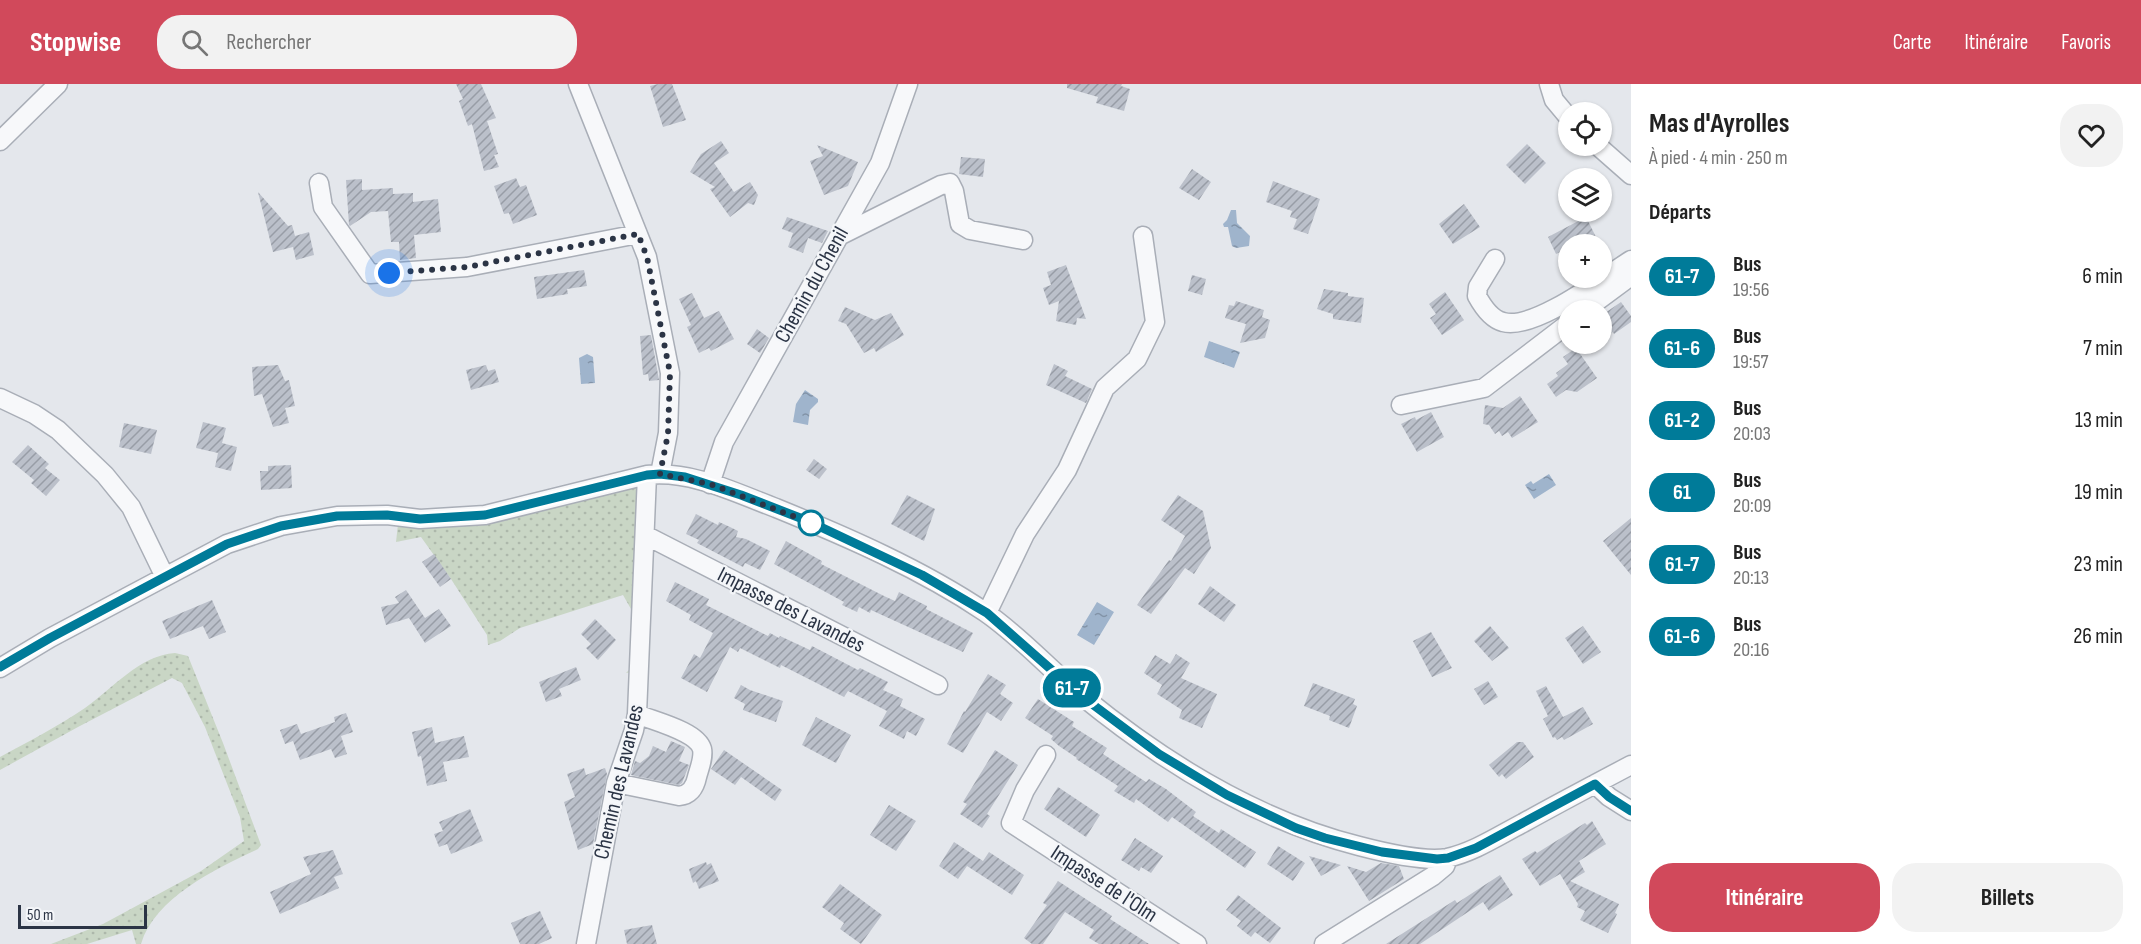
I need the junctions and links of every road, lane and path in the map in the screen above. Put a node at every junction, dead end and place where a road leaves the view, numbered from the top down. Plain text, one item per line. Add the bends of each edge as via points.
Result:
1 (58, 84) edge
2 (578, 84) edge
3 (908, 84) edge
4 (1549, 84) edge
5 (1558, 105) edge
6 (0, 141) edge
7 (1609, 156) edge
8 (1631, 175) edge
9 (319, 183) dead end
10 (638, 234) junction
11 (841, 235) junction
12 (1143, 236) dead end
13 (1023, 240) dead end
14 (1496, 259) dead end
15 (1631, 260) edge
16 (1631, 276) edge
17 (1599, 300) edge
18 (1558, 331) edge
19 (0, 398) edge
20 (1401, 405) dead end
21 (654, 474) junction
22 (710, 484) junction
23 (645, 535) junction
24 (165, 577) junction
25 (987, 613) junction
26 (0, 668) edge
27 (938, 685) dead end
28 (637, 714) junction
29 (1046, 755) dead end
30 (1631, 765) edge
31 (616, 783) junction
32 (1595, 784) junction
33 (1631, 812) edge
34 (1448, 858) junction
35 (586, 944) edge
36 (1197, 944) edge
37 (1324, 944) edge

1 - 6 street
2 - 10 street, Chemin des Lavandes
3 - 11 street, Chemin du Chenil via 880,163
4 - 5 street
7 - 8 street
9 - 10 street via 323,207 370,274 467,267
10 - 21 street, Chemin des Lavandes via 647,257 670,373 668,434
11 - 13 street via 950,183 960,224 970,230
11 - 22 street, Chemin du Chenil via 724,442
12 - 25 street via 1155,322 1137,358 1105,388 1067,470 1025,534
14 - 15 street via 1478,287 1478,296 1492,316 1503,322 1521,322 1562,305
16 - 17 street
18 - 20 street via 1484,388
19 - 24 street via 58,430 105,475 131,507
21 - 22 street
21 - 23 street, Chemin des Lavandes
21 - 24 street via 485,515 420,519 337,516 281,526 227,544
22 - 25 street via 854,542
23 - 27 street, Impasse des Lavandes
23 - 28 street, Chemin des Lavandes
24 - 26 street
25 - 34 street via 1131,735 1227,795 1325,838 1382,852
28 - 31 street, Chemin des Lavandes
28 - 31 street via 690,734 698,741 702,755 697,777 688,793 679,796
29 - 36 street, Impasse de l'Olm via 1011,823
30 - 32 street
31 - 35 street, Chemin des Lavandes
32 - 33 street
32 - 34 street via 1476,848
34 - 37 street via 1433,876

